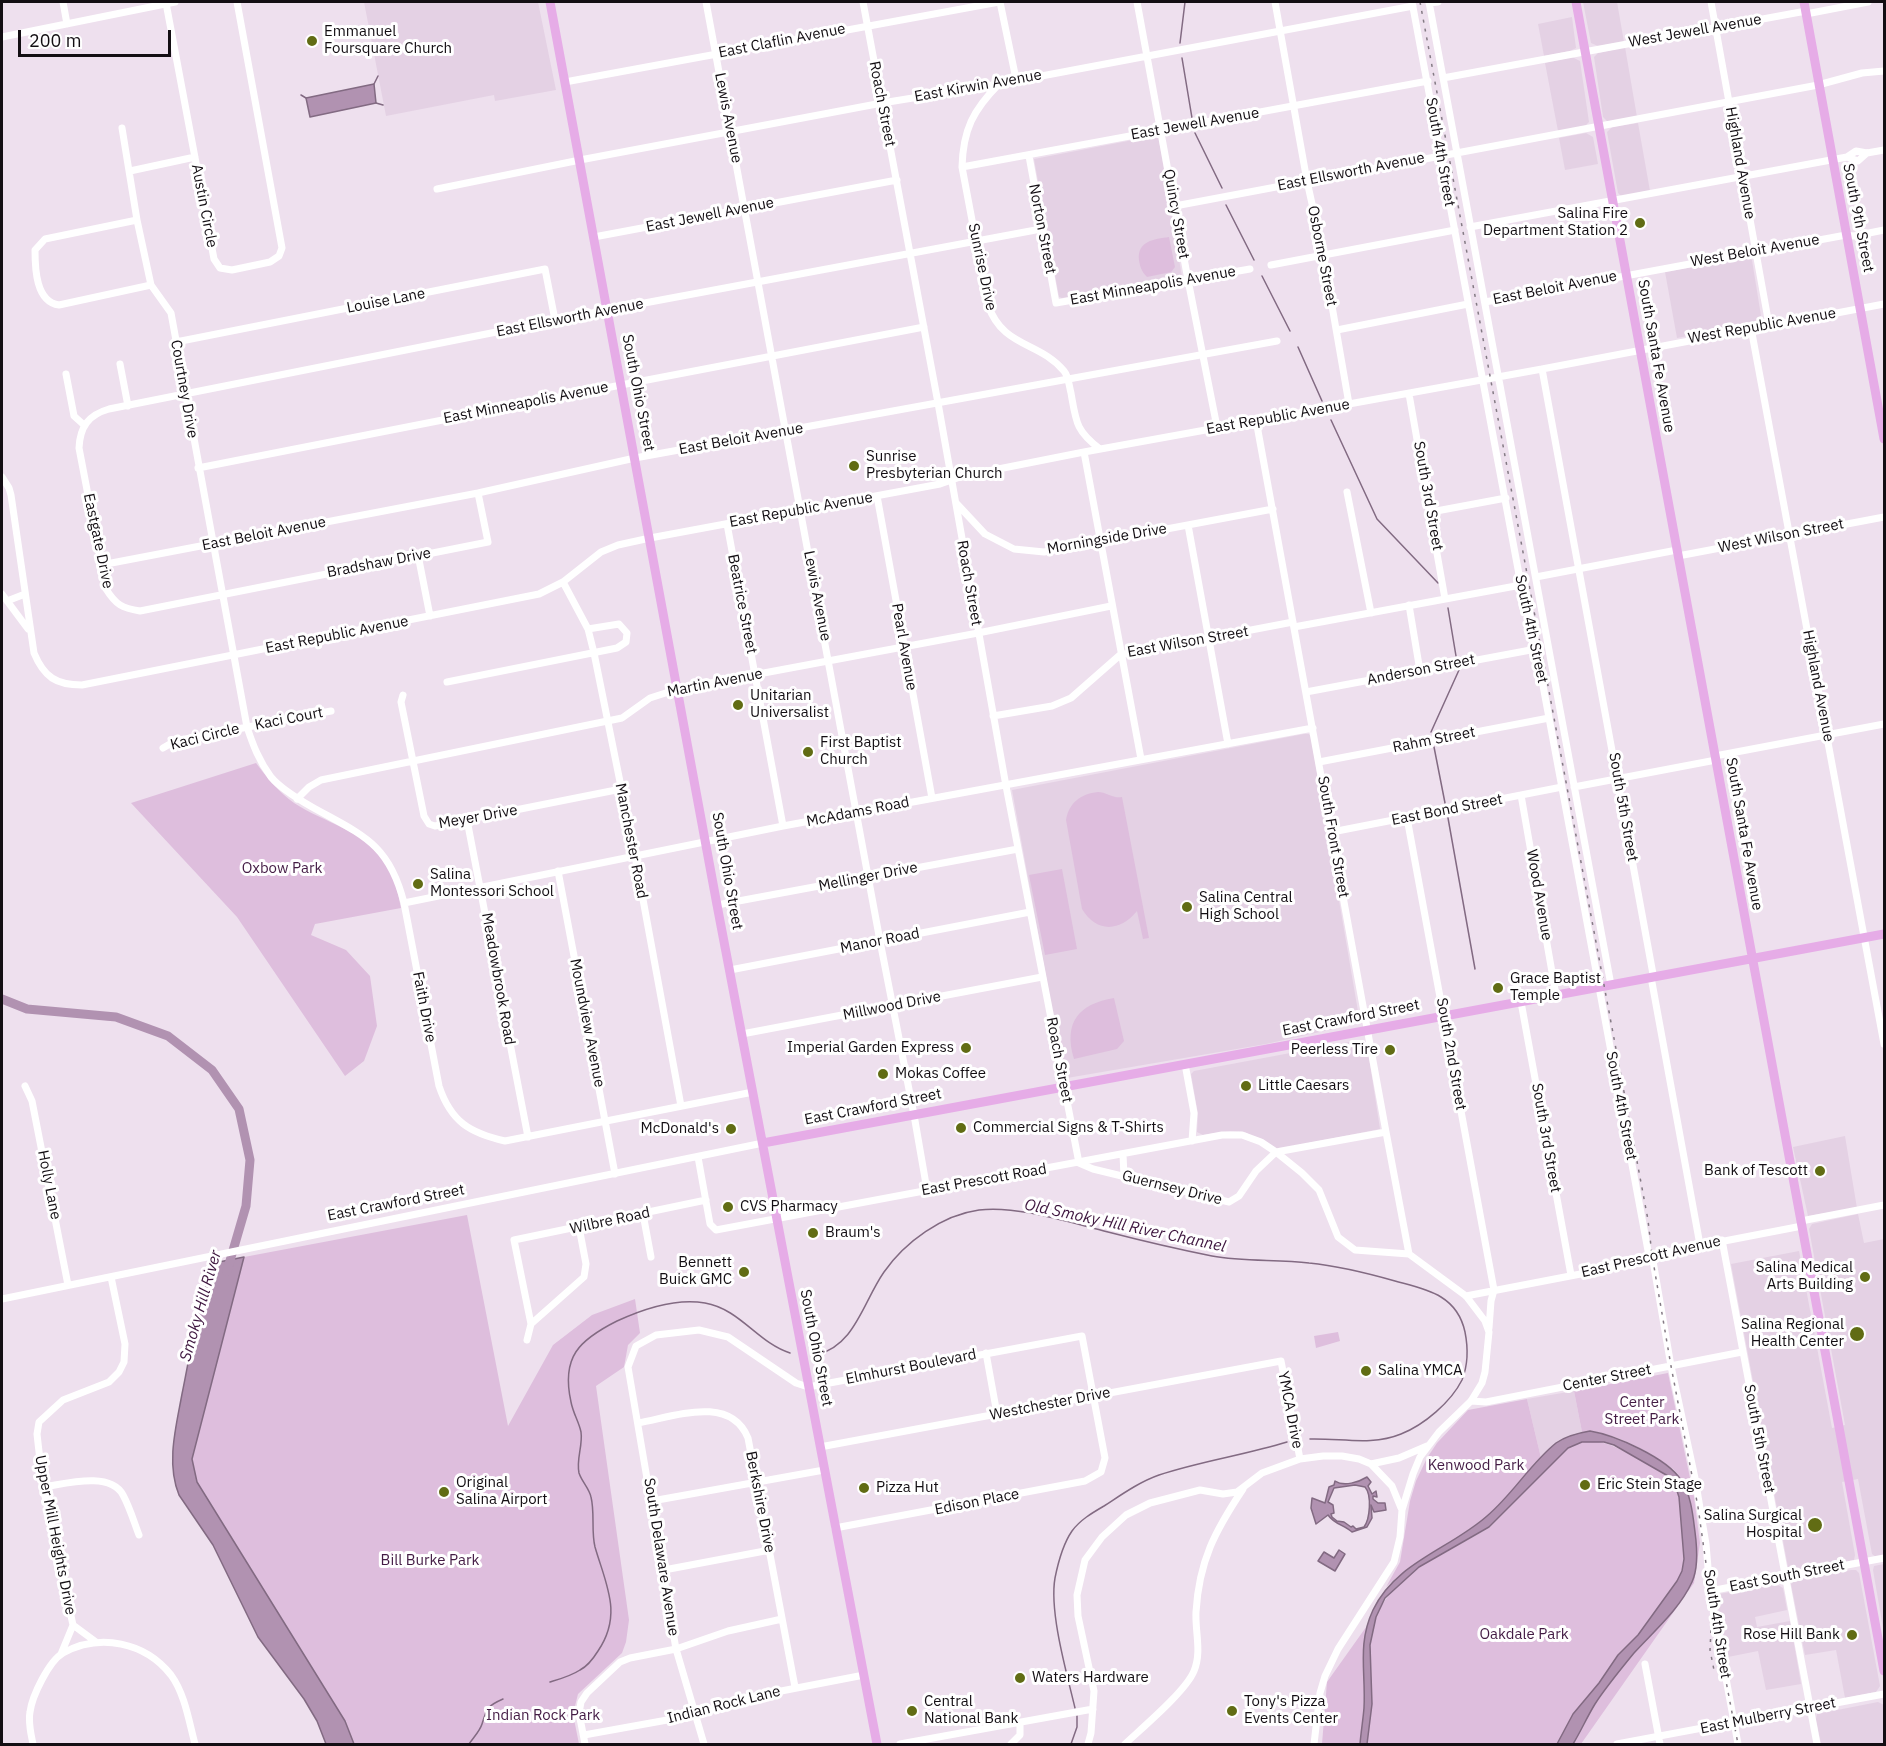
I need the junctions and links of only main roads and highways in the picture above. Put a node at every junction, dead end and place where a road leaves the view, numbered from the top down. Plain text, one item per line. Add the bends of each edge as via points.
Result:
1 (550, 2) edge
2 (1576, 2) edge
3 (1806, 9) edge
4 (1884, 439) edge
5 (1884, 934) edge
6 (1752, 958) junction
7 (763, 1143) junction
8 (1884, 1671) edge
9 (877, 1744) edge

1 - 7 main road, South Ohio Street
2 - 6 main road, South Santa Fe Avenue
3 - 4 main road, South 9th Street
5 - 6 main road, East Crawford Street
6 - 7 main road, East Crawford Street
6 - 8 main road, South Santa Fe Avenue
7 - 9 main road, South Ohio Street

